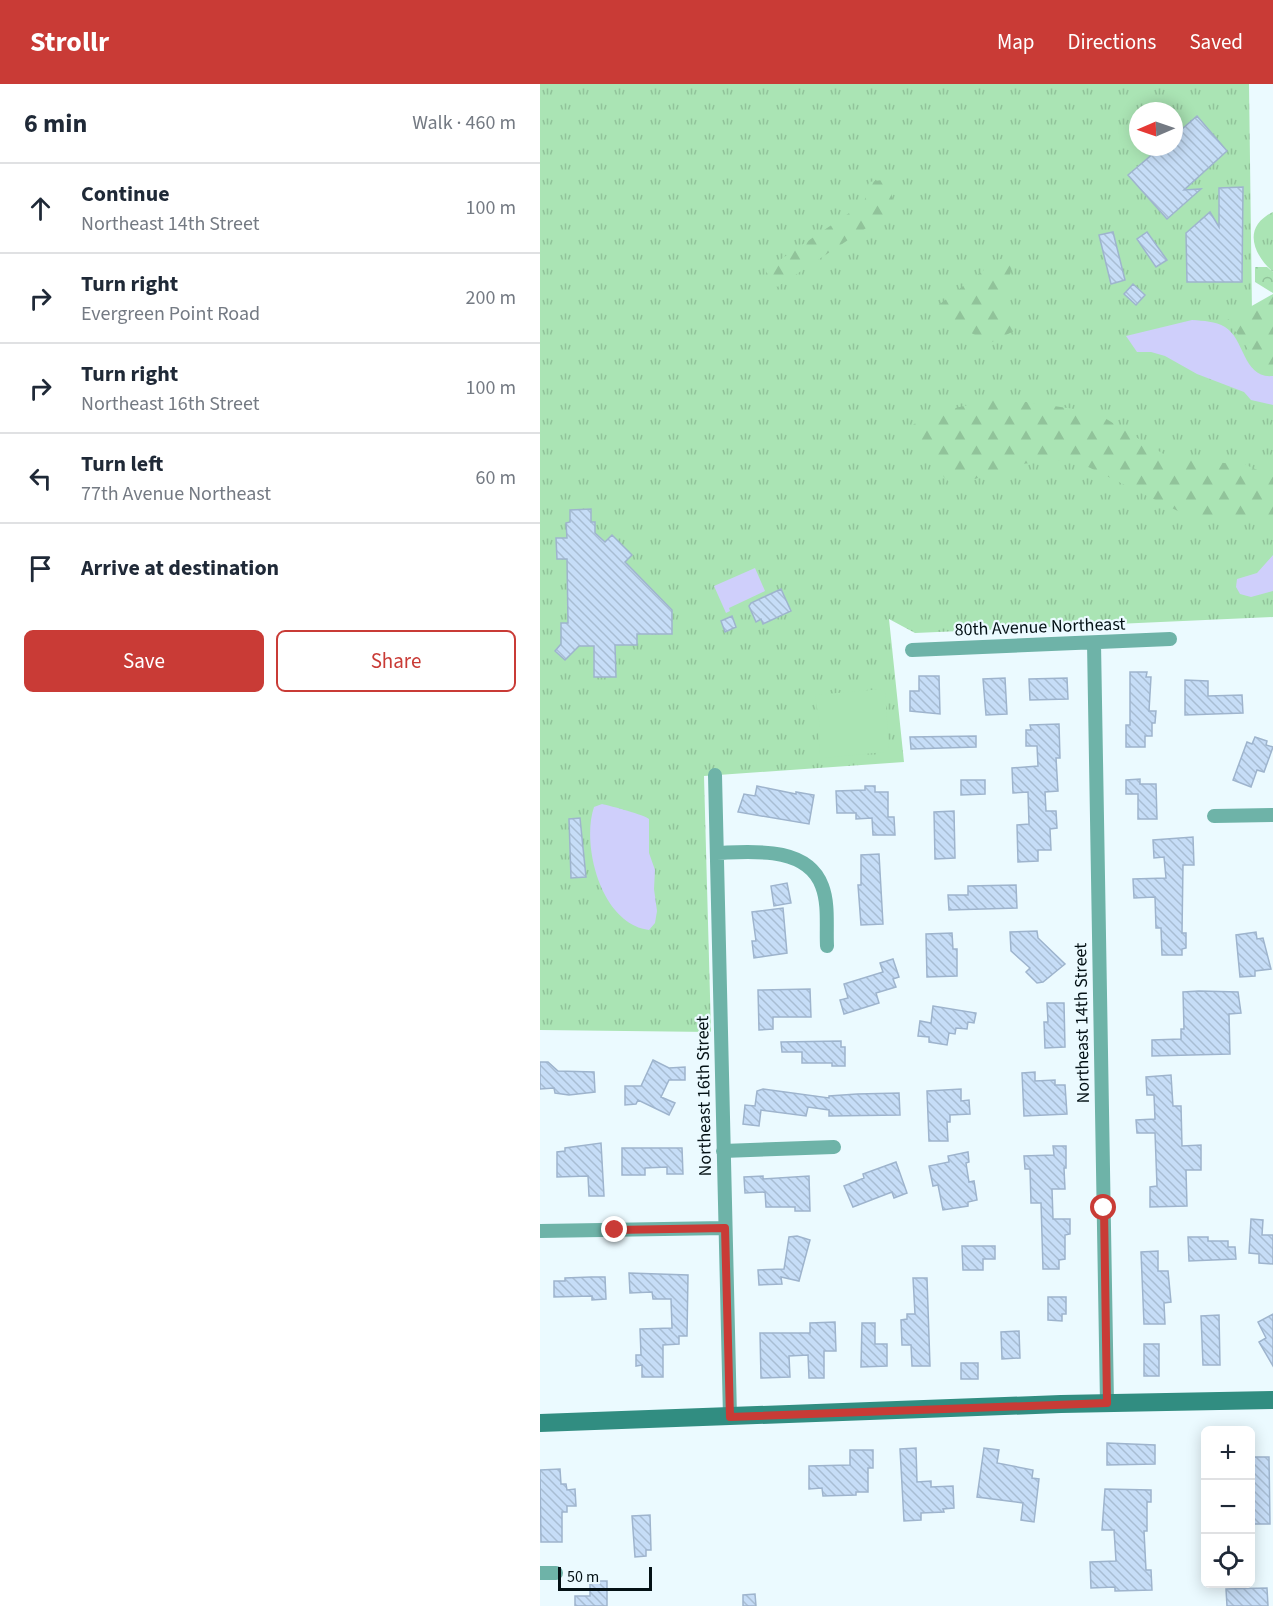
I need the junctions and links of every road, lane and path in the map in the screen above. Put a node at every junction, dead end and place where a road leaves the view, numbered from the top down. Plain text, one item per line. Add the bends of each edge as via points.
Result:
1 (1170, 639) dead end
2 (1094, 643) junction
3 (912, 650) dead end
4 (716, 775) dead end
5 (1273, 815) edge
6 (1214, 816) dead end
7 (717, 853) junction
8 (827, 946) dead end
9 (834, 1147) dead end
10 (723, 1151) junction
11 (725, 1228) junction
12 (540, 1231) edge
13 (1273, 1400) edge
14 (1107, 1403) junction
15 (730, 1417) junction
16 (540, 1423) edge
17 (556, 1573) dead end
18 (540, 1574) edge

1 - 2 street, 80th Avenue Northeast
2 - 3 street, 80th Avenue Northeast
2 - 14 street, Northeast 14th Street
4 - 7 street, Northeast 16th Street
5 - 6 street
7 - 8 street via 782,854 811,870 825,899
7 - 10 street, Northeast 16th Street
9 - 10 street
10 - 11 street, Northeast 16th Street
11 - 12 street
11 - 15 street, Northeast 16th Street
13 - 14 street
14 - 15 street
15 - 16 street
17 - 18 street

